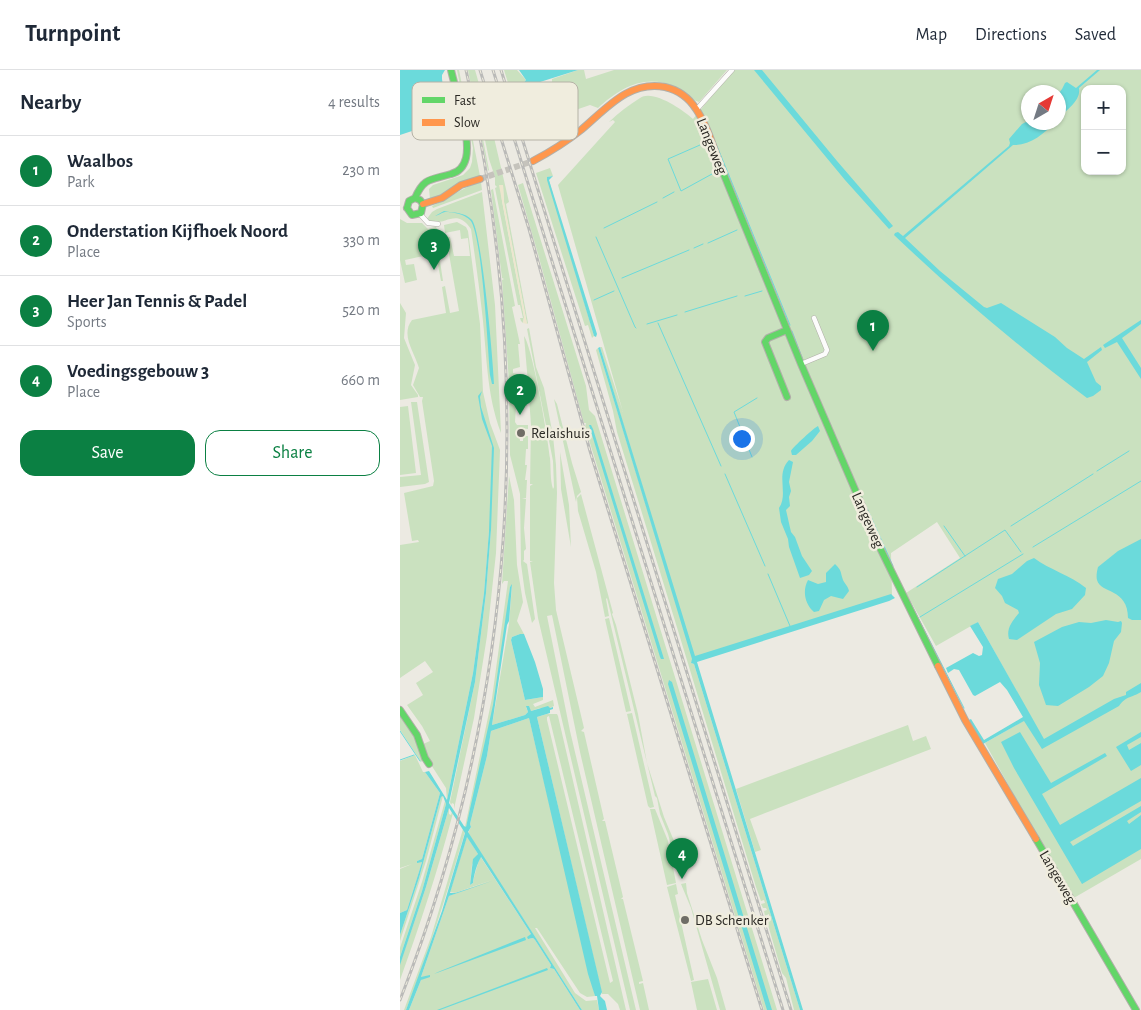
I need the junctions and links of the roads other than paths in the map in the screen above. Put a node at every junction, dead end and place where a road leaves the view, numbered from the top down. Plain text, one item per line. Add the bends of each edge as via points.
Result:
1 (732, 70) edge
2 (697, 109) junction
3 (578, 131) edge
4 (465, 140) edge
5 (567, 140) edge
6 (533, 161) tunnel mouth
7 (480, 179) tunnel mouth
8 (415, 198) junction
9 (423, 204) junction
10 (403, 209) edge
11 (420, 214) junction
12 (438, 224) dead end
13 (814, 318) dead end
14 (787, 330) junction
15 (801, 364) junction
16 (787, 397) dead end
17 (400, 710) edge
18 (429, 764) dead end
19 (1136, 1010) edge

1 - 2 street
2 - 3 main road, Langeweg via 679,92 663,86 639,86 623,93
2 - 14 main road, Langeweg
4 - 8 main road via 466,160 463,166 454,173 427,178 419,186
5 - 6 main road, Langeweg
7 - 9 main road
8 - 9 main road
8 - 10 main road via 408,201
9 - 11 main road
10 - 11 main road via 412,215
11 - 12 street via 428,223
13 - 15 street via 827,350 825,354
14 - 15 main road, Langeweg
14 - 16 main road via 765,342
15 - 19 main road, Langeweg via 881,550 965,720
17 - 18 main road via 417,735

